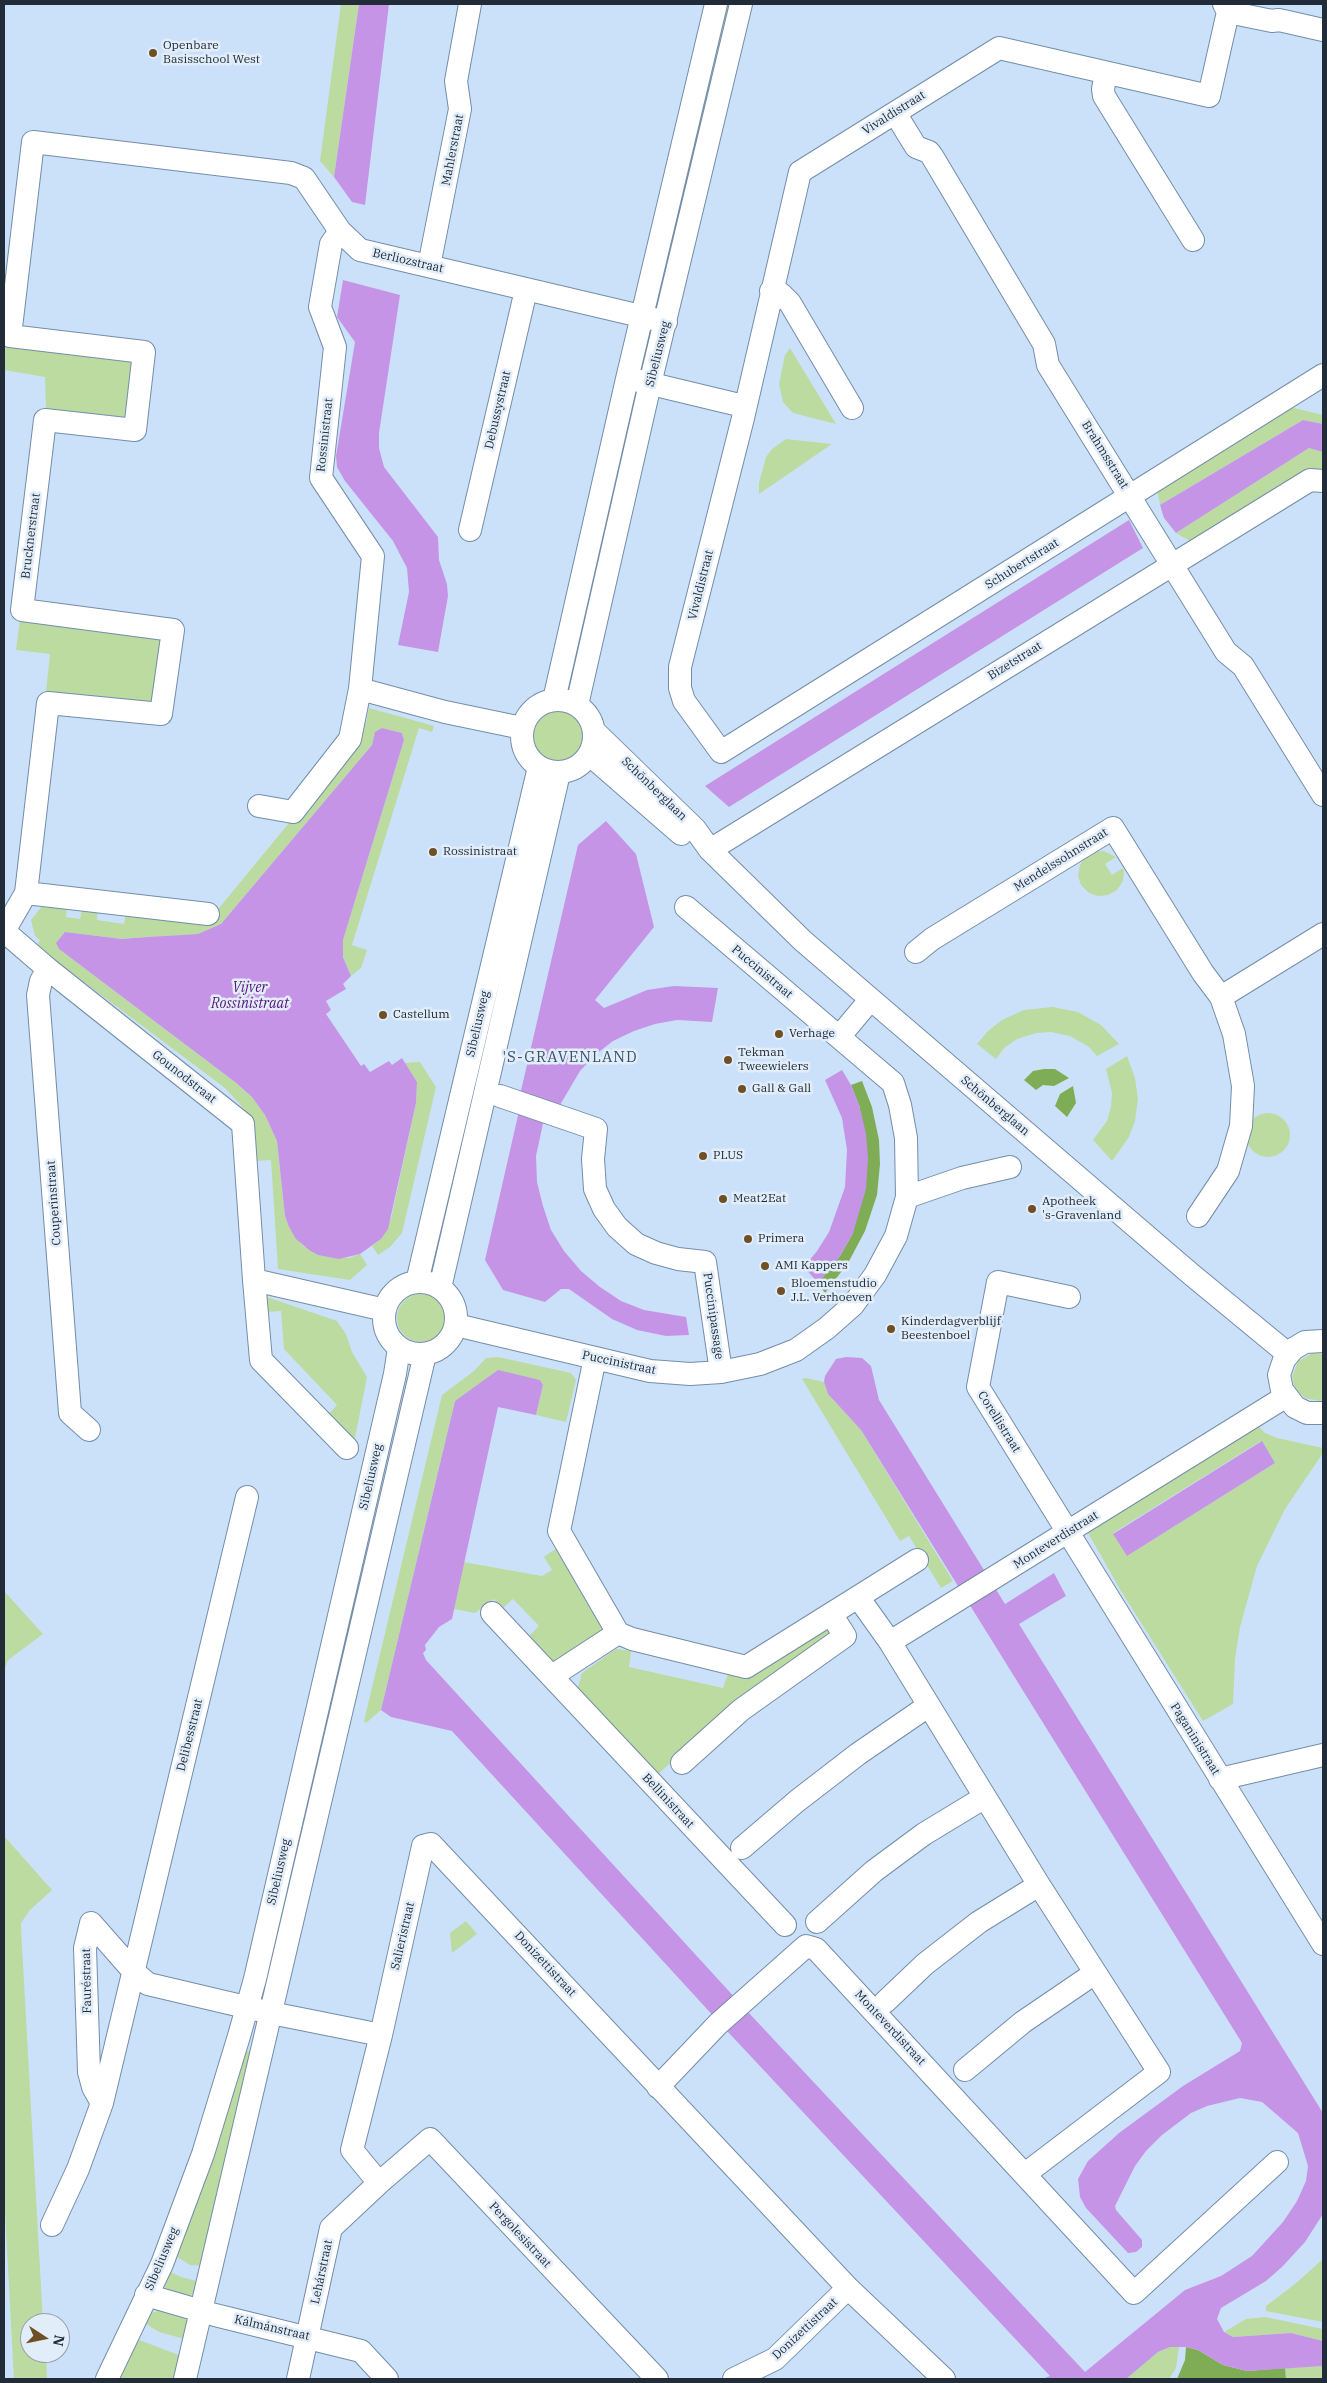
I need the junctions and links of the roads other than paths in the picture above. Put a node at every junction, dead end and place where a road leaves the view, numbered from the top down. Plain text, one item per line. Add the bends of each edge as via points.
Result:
1 (470, 4) edge
2 (716, 4) edge
3 (741, 4) edge
4 (1226, 8) edge
5 (1323, 30) edge
6 (1106, 73) junction
7 (895, 113) junction
8 (34, 142) joint
9 (340, 232) junction
10 (1194, 240) dead end
11 (429, 266) junction
12 (526, 290) junction
13 (771, 291) junction
14 (642, 316) junction
15 (666, 322) junction
16 (1323, 375) edge
17 (626, 379) junction
18 (650, 384) junction
19 (744, 408) junction
20 (852, 408) dead end
21 (1323, 481) edge
22 (1130, 496) junction
23 (470, 530) dead end
24 (1172, 564) junction
25 (360, 689) junction
26 (554, 700) junction
27 (577, 705) junction
28 (522, 728) junction
29 (594, 731) junction
30 (721, 752) joint
31 (590, 755) junction
32 (549, 770) junction
33 (1323, 795) edge
34 (258, 806) dead end
35 (710, 850) junction
36 (26, 894) junction
37 (686, 907) dead end
38 (208, 914) dead end
39 (4, 931) edge
40 (1323, 934) edge
41 (916, 952) dead end
42 (48, 969) junction
43 (1221, 997) junction
44 (870, 1000) junction
45 (839, 1037) junction
46 (500, 1096) dead end
47 (1010, 1167) dead end
48 (908, 1197) junction
49 (1198, 1216) dead end
50 (254, 1280) junction
51 (417, 1282) junction
52 (440, 1288) junction
53 (1069, 1296) dead end
54 (385, 1310) junction
55 (456, 1325) junction
56 (1323, 1341) edge
57 (399, 1348) junction
58 (425, 1354) junction
59 (1288, 1354) junction
60 (595, 1358) junction
61 (721, 1372) junction
62 (1285, 1397) junction
63 (1323, 1413) edge
64 (89, 1430) dead end
65 (347, 1448) dead end
66 (247, 1497) dead end
67 (1068, 1533) junction
68 (916, 1560) dead end
69 (858, 1597) junction
70 (492, 1613) dead end
71 (831, 1614) junction
72 (618, 1633) junction
73 (890, 1642) junction
74 (552, 1676) junction
75 (928, 1706) junction
76 (1323, 1755) edge
77 (682, 1763) dead end
78 (1220, 1779) junction
79 (985, 1797) junction
80 (431, 1844) joint
81 (742, 1848) dead end
82 (1039, 1885) junction
83 (817, 1922) dead end
84 (785, 1925) dead end
85 (1323, 1944) edge
86 (135, 1973) junction
87 (1095, 1973) junction
88 (885, 2002) dead end
89 (246, 2006) junction
90 (271, 2014) junction
91 (381, 2035) junction
92 (964, 2070) dead end
93 (658, 2087) junction
94 (102, 2103) junction
95 (1277, 2162) dead end
96 (1025, 2174) junction
97 (379, 2183) junction
98 (52, 2225) dead end
99 (848, 2288) junction
100 (146, 2295) junction
101 (200, 2311) junction
102 (308, 2336) junction
103 (107, 2379) edge
104 (185, 2379) edge
105 (298, 2379) edge
106 (387, 2379) edge
107 (657, 2379) edge
108 (734, 2379) edge
109 (944, 2379) edge

1 - 11 street, Mahlerstraat via 456,81 460,109
2 - 14 street, Sibeliusweg
3 - 15 street, Sibeliusweg
4 - 5 street via 1268,21 1279,20
4 - 6 street, Vivaldistraat via 1209,96
6 - 7 street, Vivaldistraat via 999,48
6 - 10 street via 1104,96
7 - 13 street, Vivaldistraat via 800,172
7 - 22 street, Brahmsstraat via 916,147 932,156 1044,344 1048,365
8 - 9 street, Berliozstraat via 291,173 304,178
8 - 36 street, Brucknerstraat via 10,336 144,352 135,430 45,420 22,610 173,630 161,714 48,703
9 - 11 street, Berliozstraat via 360,250
9 - 25 street, Rossinistraat via 331,244 320,307 335,347 321,478 373,556
11 - 12 street, Berliozstraat
12 - 14 street, Berliozstraat
12 - 23 street, Debussystraat
13 - 19 street, Vivaldistraat
13 - 20 street via 781,294 790,303
14 - 15 street, Berliozstraat
14 - 17 street, Sibeliusweg
15 - 18 street, Sibeliusweg
16 - 22 street, Schubertstraat
17 - 18 street
17 - 26 street, Sibeliusweg
18 - 19 street
18 - 27 street, Sibeliusweg
19 - 30 street, Vivaldistraat via 680,668 684,701
21 - 24 street, Bizetstraat via 1310,480
22 - 24 street, Brahmsstraat
22 - 30 street, Schubertstraat
24 - 33 street, Brahmsstraat via 1226,652 1243,666
24 - 35 street, Bizetstraat
25 - 28 street
25 - 34 street, Rossinistraat via 350,739 293,812
26 - 27 street
26 - 28 street via 531,711
27 - 29 street via 588,715
28 - 32 street via 523,746 528,757
29 - 31 street
29 - 35 street, Schönberglaan via 695,829
31 - 32 street via 578,767
31 - 35 street, Schönberglaan via 678,833
32 - 51 street, Sibeliusweg
32 - 52 street, Sibeliusweg
35 - 44 street, Schönberglaan via 803,941
36 - 38 street
36 - 39 street, Brucknerstraat
37 - 45 street, Puccinistraat
39 - 42 street, Gounodstraat
40 - 43 street
41 - 43 street, Mendelssohnstraat via 1113,828
42 - 50 street, Gounodstraat via 243,1124
42 - 64 street, Couperinstraat via 40,981 38,995 70,1413
43 - 49 street, Mendelssohnstraat via 1234,1034 1242,1076 1241,1126 1228,1171
44 - 45 street
44 - 59 street, Schönberglaan
45 - 48 street, Puccinistraat via 892,1083 906,1138
46 - 61 street, Puccinipassage via 596,1129 595,1189 617,1227 636,1244 656,1253 705,1262
47 - 48 street via 962,1178
48 - 61 street, Puccinistraat via 896,1236 875,1275 853,1305 828,1328 796,1350 760,1364
50 - 54 street
50 - 65 street, Gounodstraat via 261,1360
51 - 52 street via 432,1283
51 - 54 street via 396,1291
52 - 55 street via 454,1304
53 - 67 street, Corellistraat via 998,1282 978,1387
54 - 57 street via 386,1329
55 - 58 street via 445,1345
55 - 60 street, Puccinistraat
56 - 59 street via 1305,1342
57 - 58 street
57 - 89 street, Sibeliusweg
58 - 90 street, Sibeliusweg
59 - 62 street via 1279,1375
60 - 61 street, Puccinistraat via 650,1371
60 - 72 street via 559,1532
62 - 63 street via 1300,1410
62 - 67 street, Monteverdistraat
66 - 86 street, Delibesstraat
67 - 73 street, Monteverdistraat
67 - 78 street, Paganinistraat
68 - 69 street
69 - 71 street
69 - 73 street
70 - 74 street, Bellinistraat
71 - 72 street via 746,1667
71 - 77 street via 845,1636 742,1710
72 - 74 street
73 - 75 street
74 - 84 street, Bellinistraat
75 - 79 street
75 - 81 street via 858,1754
76 - 78 street
78 - 85 street, Paganinistraat
79 - 82 street
79 - 83 street via 924,1834 874,1871
80 - 91 street, Salieristraat via 423,1846
80 - 93 street, Donizettistraat
82 - 87 street
82 - 88 street, Monteverdistraat via 979,1922 925,1964
86 - 89 street, Fauréstraat via 148,1984
86 - 94 street
86 - 94 street, Fauréstraat via 91,1923 85,1948 90,2072 93,2088
87 - 92 street via 1022,2022
87 - 96 street via 1159,2072
89 - 90 street
89 - 100 street, Sibeliusweg via 203,2154 162,2264
90 - 91 street
90 - 101 street, Sibeliusweg
91 - 97 street, Salieristraat via 352,2150
93 - 96 street, Monteverdistraat via 718,2024 806,1946 816,1949
93 - 99 street, Donizettistraat
94 - 98 street via 78,2169
95 - 96 street, Monteverdistraat via 1134,2293
97 - 102 street, Lehárstraat via 331,2228
97 - 107 street, Pergolesistraat via 430,2139
99 - 108 street, Donizettistraat via 775,2359
99 - 109 street, Donizettistraat
100 - 101 street, Kálmánstraat
100 - 103 street, Sibeliusweg
101 - 102 street, Kálmánstraat
101 - 104 street, Sibeliusweg
102 - 105 street, Lehárstraat
102 - 106 street, Kálmánstraat via 361,2351

